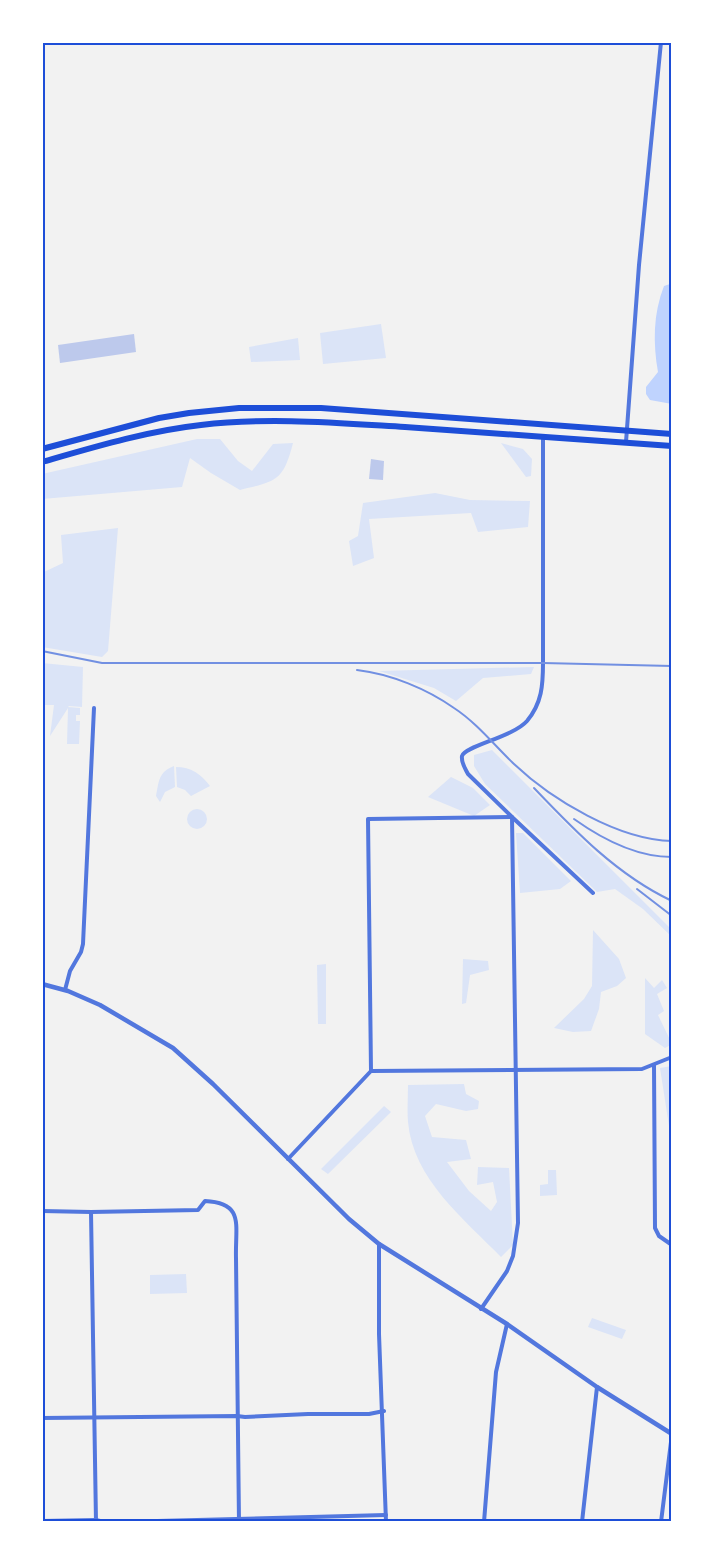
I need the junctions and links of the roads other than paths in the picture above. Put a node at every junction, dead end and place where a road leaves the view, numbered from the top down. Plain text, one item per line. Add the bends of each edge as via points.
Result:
1 (661, 42) edge
2 (543, 425) junction
3 (627, 430) junction
4 (672, 434) edge
5 (543, 436) junction
6 (626, 443) junction
7 (672, 446) edge
8 (42, 449) edge
9 (42, 462) edge
10 (93, 708) dead end
11 (512, 817) junction
12 (593, 894) dead end
13 (42, 984) edge
14 (65, 990) junction
15 (672, 1057) edge
16 (654, 1065) junction
17 (516, 1070) junction
18 (371, 1071) junction
19 (288, 1159) junction
20 (42, 1210) edge
21 (91, 1212) junction
22 (379, 1244) junction
23 (672, 1245) edge
24 (481, 1309) junction
25 (507, 1324) junction
26 (597, 1388) junction
27 (384, 1411) junction
28 (237, 1416) junction
29 (95, 1417) junction
30 (42, 1418) edge
31 (672, 1434) edge
32 (386, 1515) junction
33 (239, 1520) edge
34 (312, 1520) edge
35 (42, 1521) edge
36 (96, 1521) edge
37 (104, 1522) edge
38 (118, 1522) edge
39 (386, 1522) edge
40 (484, 1522) edge
41 (582, 1522) edge
42 (661, 1522) edge

1 - 3 street
2 - 3 main road
2 - 5 main road
2 - 8 main road via 321,408 239,408 159,418
3 - 4 main road
3 - 6 street
5 - 6 main road
5 - 9 main road via 343,423 254,422 151,433
5 - 11 street via 541,696 535,710 518,729 472,747 462,756 468,774
6 - 7 main road
10 - 14 street via 83,944
11 - 12 street
11 - 17 street
11 - 18 street via 369,819
13 - 14 street
14 - 19 street via 100,1005 173,1048
15 - 16 street
16 - 17 street via 642,1069
16 - 23 street via 655,1228
17 - 18 street
17 - 24 street via 515,1244 507,1271
18 - 19 street
19 - 22 street
20 - 21 street
21 - 28 street via 198,1210 205,1201 221,1202 233,1210
21 - 29 street
22 - 24 street
22 - 27 street
24 - 25 street
25 - 26 street
25 - 40 street via 496,1372
26 - 31 street
26 - 41 street
27 - 28 street
27 - 32 street
28 - 29 street
28 - 33 street
29 - 30 street
29 - 36 street
31 - 42 street
32 - 34 street
32 - 39 street
33 - 34 street
33 - 38 street
35 - 36 street
36 - 37 street

